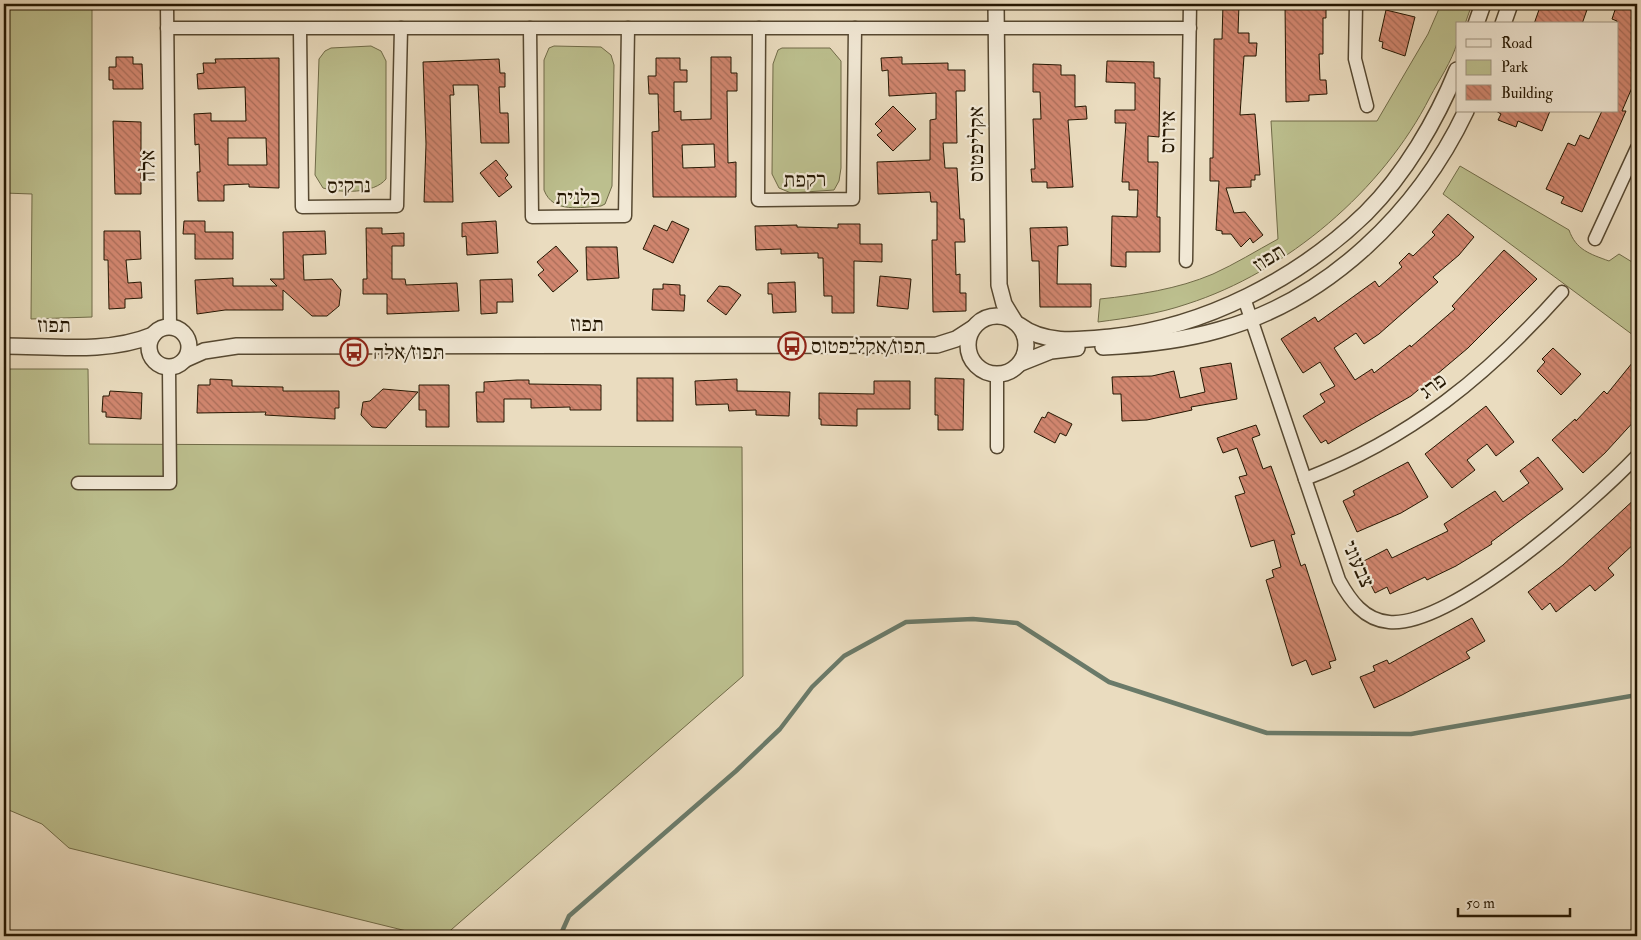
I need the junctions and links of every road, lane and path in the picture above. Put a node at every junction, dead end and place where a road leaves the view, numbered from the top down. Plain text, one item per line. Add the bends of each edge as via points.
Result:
1 (167, 4) edge
2 (996, 4) edge
3 (1190, 4) edge
4 (1356, 4) edge
5 (1483, 4) edge
6 (1510, 4) edge
7 (1477, 22) edge
8 (1504, 22) edge
9 (167, 28) junction
10 (300, 28) junction
11 (401, 28) junction
12 (530, 28) junction
13 (628, 28) junction
14 (759, 28) junction
15 (855, 28) junction
16 (997, 28) junction
17 (1190, 28) junction
18 (1456, 72) edge
19 (1367, 106) dead end
20 (1465, 112) edge
21 (1637, 148) edge
22 (1595, 239) dead end
23 (1186, 261) dead end
24 (998, 285) junction
25 (1562, 292) dead end
26 (1244, 298) junction
27 (1251, 319) junction
28 (1017, 324) junction
29 (975, 326) junction
30 (170, 327) junction
31 (184, 334) junction
32 (153, 336) junction
33 (4, 346) edge
34 (104, 346) junction
35 (237, 346) junction
36 (937, 346) junction
37 (186, 359) junction
38 (155, 361) junction
39 (974, 362) junction
40 (1021, 362) junction
41 (169, 367) junction
42 (997, 375) junction
43 (997, 447) dead end
44 (1637, 456) edge
45 (1305, 479) junction
46 (78, 483) dead end

1 - 9 street, אלה
2 - 16 street, אקליפטוס
3 - 17 street, אירוס
4 - 19 street via 1355,59
5 - 7 street
6 - 8 street
9 - 10 street
9 - 30 street, אלה
10 - 11 street
10 - 11 street, נרקיס via 302,207 397,206
11 - 12 street
12 - 13 street
12 - 13 street, כלנית via 532,217 551,217 625,216
13 - 14 street
14 - 15 street
14 - 15 street, רקפת via 758,200 853,199
15 - 16 street
16 - 17 street
16 - 24 street, אקליפטוס
17 - 23 street, אירוס
18 - 26 street, תפוז via 1437,113 1407,163 1366,212 1318,252
20 - 27 street via 1428,177 1385,230 1332,273 1292,299
21 - 22 street
24 - 28 street, אקליפטוס via 1004,304
24 - 29 street, אקליפטוס via 991,303
25 - 45 street, פרג via 1506,352 1444,404 1377,447
26 - 27 street, צבעוני
26 - 28 street, תפוז via 1180,323 1119,336 1056,339 1034,334
27 - 40 street via 1190,338 1064,349
27 - 45 street, צבעוני
28 - 29 street via 1004,317 992,316
28 - 40 street via 1026,340 1026,352
29 - 36 street, תפוז via 956,340
29 - 39 street via 968,345
30 - 31 street
30 - 32 street via 162,328
31 - 35 street, תפוז
31 - 37 street via 189,348
32 - 34 street, תפוז
32 - 38 street via 149,347
33 - 34 street, תפוז
34 - 38 street, תפוז via 134,351
35 - 36 street, תפוז
35 - 37 street, תפוז via 204,351
36 - 39 street, תפוז
37 - 41 street
38 - 41 street
39 - 42 street via 985,372
40 - 42 street via 1013,370
41 - 46 street via 170,483
42 - 43 street
44 - 45 street, צבעוני via 1594,498 1517,560 1428,614 1400,623 1375,619 1364,613 1346,594

